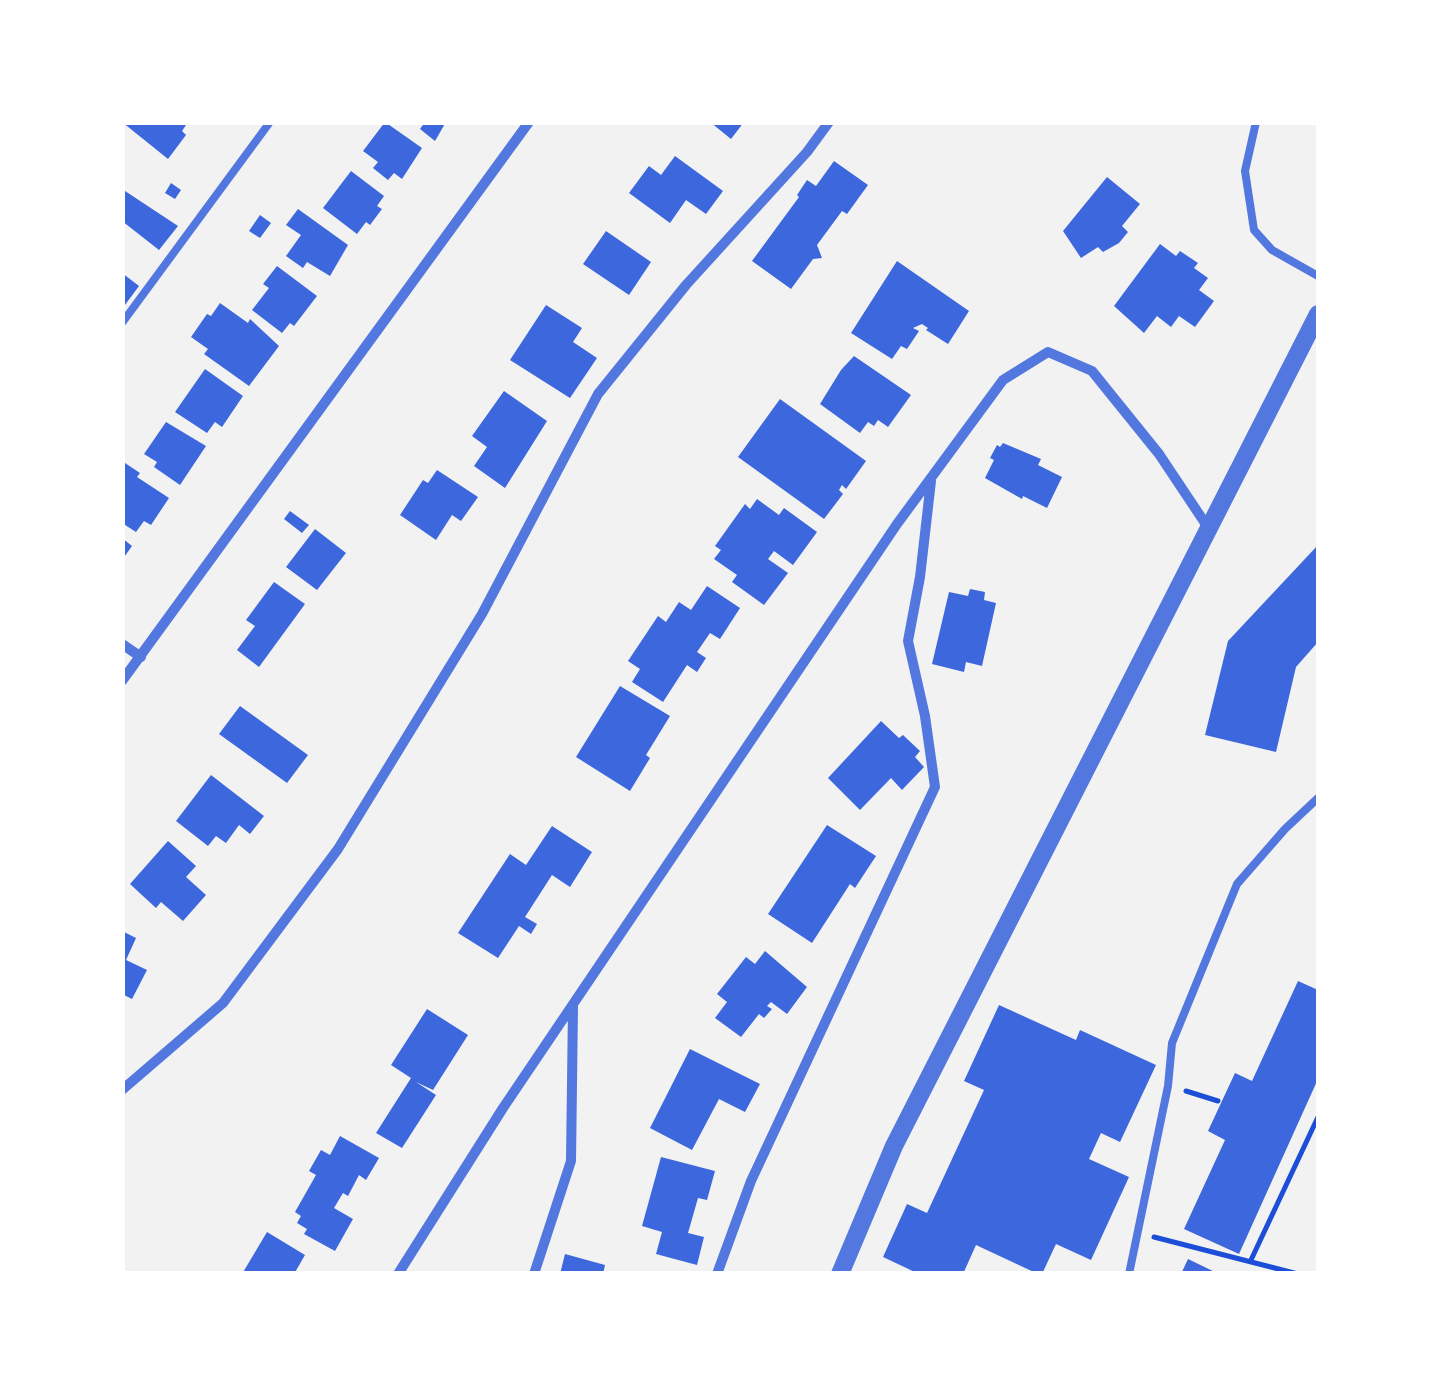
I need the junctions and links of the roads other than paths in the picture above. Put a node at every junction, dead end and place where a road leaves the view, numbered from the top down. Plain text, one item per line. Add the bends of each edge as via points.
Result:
1 (270, 122) edge
2 (529, 122) edge
3 (829, 122) edge
4 (1256, 122) edge
5 (1318, 276) edge
6 (1318, 314) edge
7 (122, 323) edge
8 (931, 478) junction
9 (1209, 530) junction
10 (122, 644) edge
11 (141, 657) junction
12 (122, 681) edge
13 (1318, 798) edge
14 (573, 1005) junction
15 (122, 1090) edge
16 (398, 1274) edge
17 (534, 1274) edge
18 (717, 1274) edge
19 (840, 1274) edge
20 (1129, 1274) edge

1 - 7 lane
2 - 11 street
3 - 15 street via 598,394 482,614 338,849 223,1003
4 - 5 lane via 1245,171 1254,230 1272,250
6 - 9 street
8 - 9 street via 1003,380 1048,352 1092,371
8 - 14 street
8 - 18 street via 908,641 935,787 758,1164
9 - 19 street via 894,1146
10 - 11 street
11 - 12 street
13 - 20 lane via 1237,884 1172,1043
14 - 16 street
14 - 17 street via 571,1161

